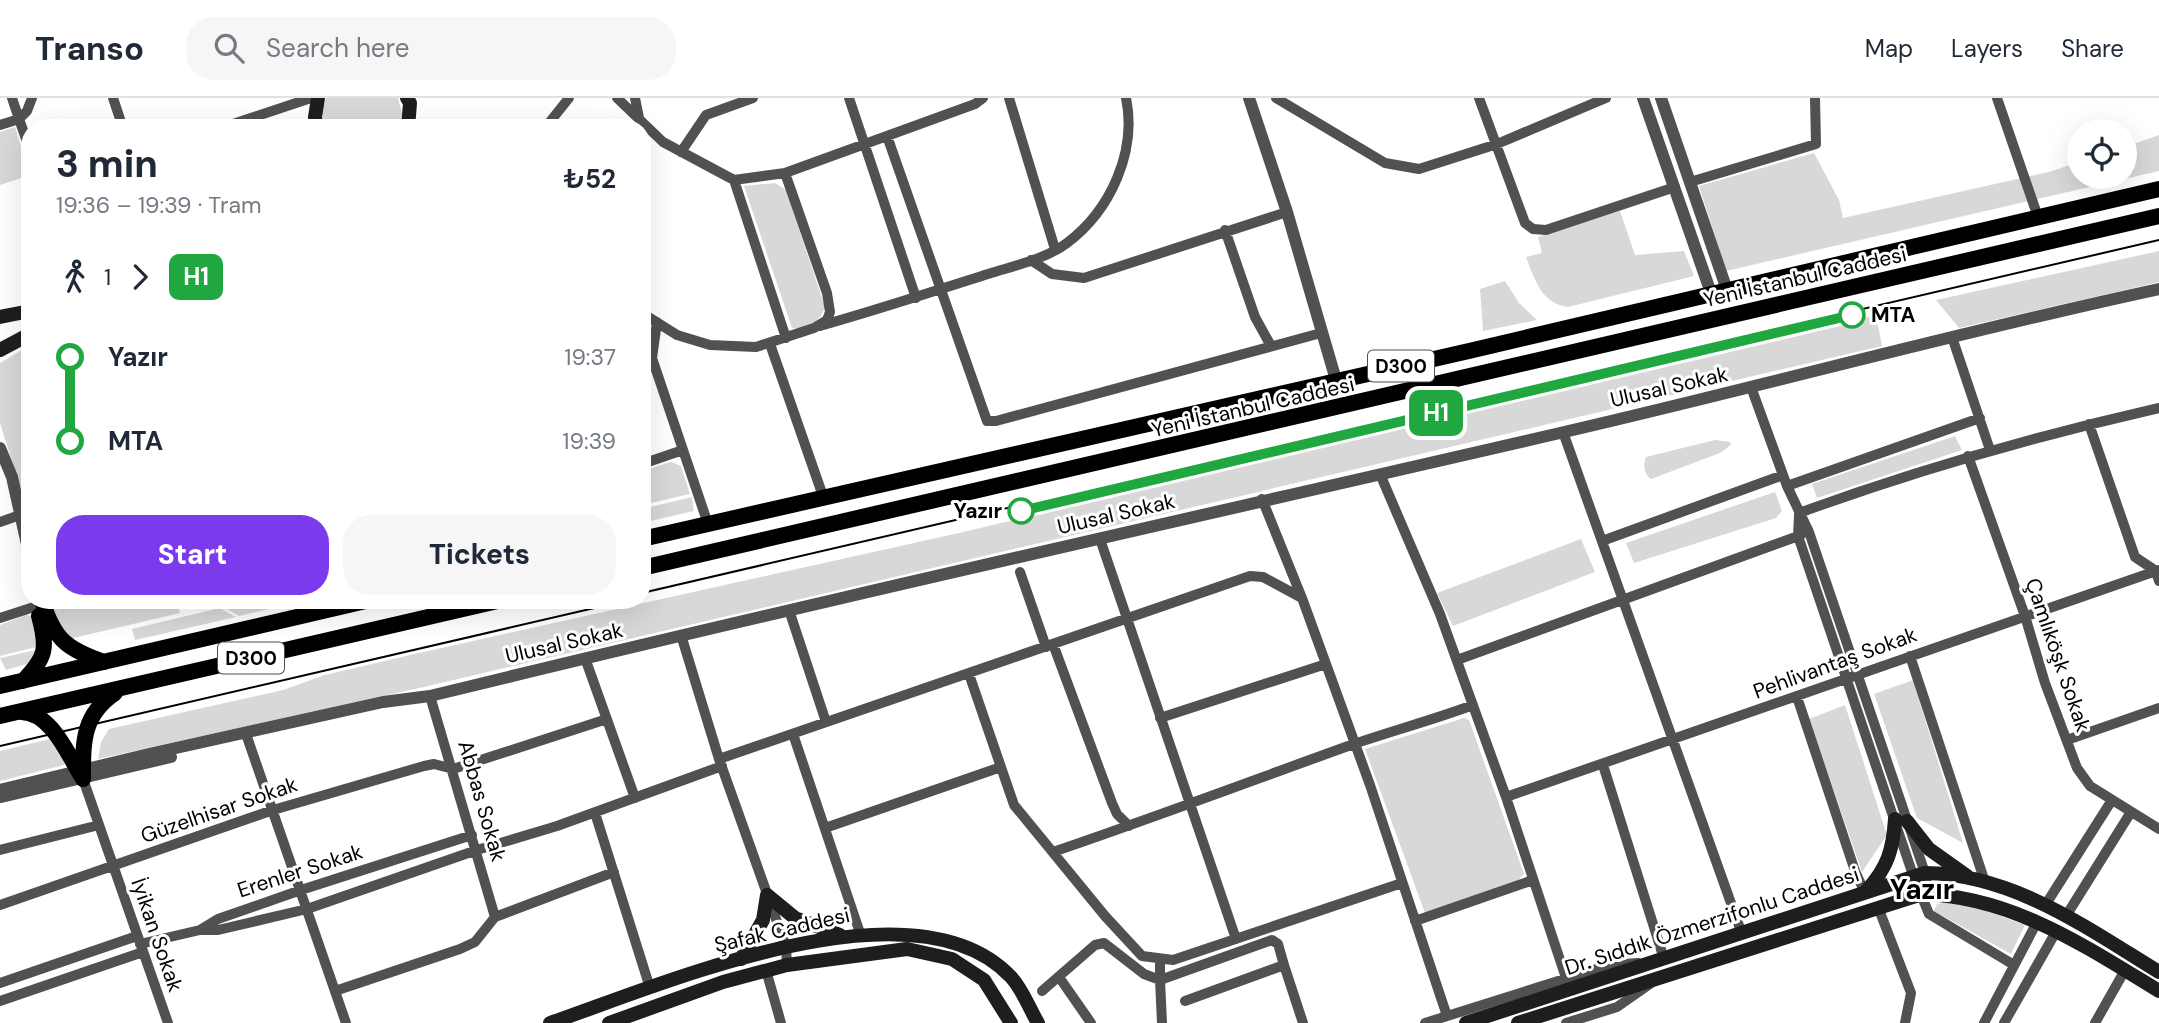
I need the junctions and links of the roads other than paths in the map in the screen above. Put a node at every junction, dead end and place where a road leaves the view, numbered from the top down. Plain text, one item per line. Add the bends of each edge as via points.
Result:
1 (12, 98) edge
2 (32, 98) edge
3 (113, 98) edge
4 (569, 98) edge
5 (617, 98) edge
6 (635, 98) edge
7 (752, 98) edge
8 (849, 98) edge
9 (983, 98) edge
10 (1009, 98) edge
11 (1126, 98) edge
12 (1249, 98) edge
13 (1277, 98) edge
14 (1479, 98) edge
15 (1606, 98) edge
16 (1643, 98) edge
17 (1661, 98) edge
18 (1815, 98) edge
19 (1997, 98) edge
20 (315, 99) edge
21 (410, 100) edge
22 (1594, 100) edge
23 (19, 119) junction
24 (121, 119) edge
25 (250, 119) edge
26 (316, 119) edge
27 (410, 119) edge
28 (552, 119) edge
29 (639, 119) joint
30 (0, 125) edge
31 (21, 125) edge
32 (651, 131) edge
33 (887, 136) junction
34 (865, 144) junction
35 (1497, 144) junction
36 (681, 152) junction
37 (785, 173) junction
38 (734, 180) junction
39 (1690, 181) junction
40 (1675, 187) junction
41 (2159, 189) edge
42 (1287, 212) junction
43 (2038, 216) junction
44 (2159, 216) edge
45 (1226, 230) junction
46 (1055, 249) junction
47 (1031, 260) junction
48 (2159, 289) edge
49 (939, 290) junction
50 (1719, 292) junction
51 (916, 298) junction
52 (21, 314) edge
53 (0, 317) edge
54 (651, 319) edge
55 (657, 323) junction
56 (814, 328) junction
57 (1321, 333) junction
58 (1952, 337) junction
59 (786, 338) junction
60 (21, 339) edge
61 (771, 344) junction
62 (1271, 346) junction
63 (0, 350) edge
64 (1336, 380) junction
65 (1751, 387) junction
66 (2159, 408) edge
67 (1980, 418) junction
68 (2089, 424) junction
69 (1563, 432) junction
70 (0, 448) edge
71 (683, 450) junction
72 (1990, 450) junction
73 (1968, 456) junction
74 (651, 461) edge
75 (1380, 474) junction
76 (1783, 475) junction
77 (1787, 486) junction
78 (824, 499) junction
79 (1262, 499) junction
80 (1799, 513) junction
81 (20, 516) junction
82 (21, 520) edge
83 (0, 522) edge
84 (708, 524) junction
85 (1809, 532) junction
86 (651, 536) edge
87 (1798, 536) junction
88 (1100, 539) junction
89 (1602, 541) junction
90 (651, 566) edge
91 (1020, 572) dead end
92 (2158, 574) edge
93 (1302, 598) junction
94 (1623, 600) junction
95 (21, 609) edge
96 (39, 609) edge
97 (42, 609) edge
98 (332, 609) edge
99 (463, 609) edge
100 (789, 610) junction
101 (2025, 616) junction
102 (0, 618) edge
103 (1129, 618) junction
104 (681, 635) junction
105 (1049, 646) junction
106 (1910, 656) junction
107 (585, 658) junction
108 (1457, 660) junction
109 (104, 662) junction
110 (1326, 664) junction
111 (969, 674) junction
112 (1857, 675) junction
113 (1846, 679) junction
114 (23, 681) junction
115 (0, 686) edge
116 (124, 687) junction
117 (430, 695) junction
118 (1797, 697) junction
119 (1473, 705) junction
120 (2159, 708) edge
121 (17, 712) junction
122 (0, 716) edge
123 (1160, 718) junction
124 (607, 719) junction
125 (826, 722) junction
126 (246, 734) junction
127 (793, 734) junction
128 (2067, 740) junction
129 (1673, 741) junction
130 (1355, 743) junction
131 (204, 744) junction
132 (720, 763) junction
133 (1603, 765) junction
134 (1001, 767) junction
135 (453, 769) junction
136 (81, 773) junction
137 (0, 790) edge
138 (0, 797) edge
139 (1506, 797) junction
140 (635, 798) junction
141 (2112, 800) junction
142 (1190, 806) junction
143 (273, 810) junction
144 (2131, 812) junction
145 (595, 813) junction
146 (1901, 820) junction
147 (99, 825) junction
148 (1129, 826) junction
149 (825, 828) junction
150 (2159, 830) edge
151 (472, 835) junction
152 (0, 850) edge
153 (477, 850) junction
154 (1053, 852) junction
155 (113, 866) junction
156 (614, 872) junction
157 (1919, 874) junction
158 (1533, 880) junction
159 (1979, 881) junction
160 (1402, 883) junction
161 (300, 890) junction
162 (1865, 892) junction
163 (1925, 894) junction
164 (768, 895) junction
165 (2046, 904) junction
166 (0, 905) edge
167 (1878, 907) junction
168 (307, 909) junction
169 (2066, 916) junction
170 (495, 917) junction
171 (1415, 921) junction
172 (2037, 922) junction
173 (200, 930) junction
174 (2057, 930) junction
175 (860, 933) junction
176 (1742, 934) junction
177 (845, 936) junction
178 (1236, 939) junction
179 (140, 944) junction
180 (786, 947) junction
181 (741, 959) junction
182 (1160, 961) junction
183 (1660, 961) junction
184 (788, 965) junction
185 (1284, 965) junction
186 (2014, 965) junction
187 (766, 970) junction
188 (2125, 970) junction
189 (2159, 972) edge
190 (1661, 976) junction
191 (1059, 977) junction
192 (1566, 978) junction
193 (1160, 980) junction
194 (0, 983) edge
195 (650, 988) junction
196 (335, 991) junction
197 (1042, 991) dead end
198 (2159, 991) edge
199 (0, 1001) edge
200 (1185, 1001) dead end
201 (1447, 1016) junction
202 (1035, 1020) edge
203 (168, 1023) edge
204 (346, 1023) edge
205 (550, 1023) edge
206 (609, 1023) edge
207 (780, 1023) edge
208 (1011, 1023) edge
209 (1091, 1023) edge
210 (1162, 1023) edge
211 (1303, 1023) edge
212 (1425, 1023) edge
213 (1466, 1023) edge
214 (1518, 1023) edge
215 (1567, 1023) edge
216 (1905, 1023) edge
217 (1984, 1023) edge
218 (2004, 1023) edge
219 (2095, 1023) edge

1 - 23 street
2 - 23 street
3 - 24 street
4 - 28 street
5 - 29 street
6 - 29 street
7 - 36 street via 706,115
8 - 34 street
9 - 33 street
10 - 46 street
11 - 46 street via 1131,121 1126,154 1112,190 1087,225
12 - 42 street
13 - 35 street via 1385,163 1403,168 1419,169
14 - 35 street
15 - 22 street
16 - 40 street
17 - 39 street
18 - 39 street via 1816,144
19 - 43 street
20 - 25 street
20 - 26 main road
21 - 27 main road
22 - 35 street
23 - 30 street
23 - 31 street
32 - 36 street
33 - 34 street
33 - 49 street
34 - 37 street
34 - 51 street
35 - 40 street via 1525,223 1533,229 1546,229
36 - 38 street
37 - 38 street
37 - 56 street via 827,293 830,312 827,320
38 - 59 street
39 - 50 street
40 - 50 street
41 - 43 highway, Yeni İstanbul Caddesi / D300
42 - 45 street
42 - 57 street
43 - 50 highway, Yeni İstanbul Caddesi / D300
44 - 90 highway, Yeni İstanbul Caddesi / D300
45 - 47 street via 1084,278 1052,274
45 - 62 street via 1255,317
46 - 47 street
47 - 49 street
48 - 58 street, Ulusal Sokak
49 - 51 street
49 - 62 street via 981,412 991,422
50 - 64 highway, Yeni İstanbul Caddesi / D300
51 - 56 street
52 - 53 main road
54 - 55 street
55 - 61 street via 710,345
55 - 71 street via 652,358
56 - 59 street
57 - 62 street
57 - 64 street
58 - 65 street, Ulusal Sokak
58 - 67 street
59 - 61 street
60 - 63 main road
61 - 78 street
64 - 78 highway, Yeni İstanbul Caddesi / D300
65 - 69 street, Ulusal Sokak
65 - 76 street
66 - 68 street
67 - 72 street
67 - 77 street
68 - 72 street
68 - 92 street via 2135,557
69 - 75 street, Ulusal Sokak
69 - 89 street
70 - 81 street
71 - 74 street
71 - 84 street
72 - 73 street
73 - 80 street
73 - 101 street, Çamlıköşk Sokak
75 - 79 street, Ulusal Sokak
75 - 108 street
76 - 77 street
76 - 89 street
77 - 80 street
78 - 84 highway, Yeni İstanbul Caddesi / D300
79 - 88 street, Ulusal Sokak
79 - 93 street
80 - 85 street
80 - 87 street
81 - 82 street
81 - 83 street
84 - 86 highway, Yeni İstanbul Caddesi / D300
85 - 87 street
85 - 112 street
87 - 94 street
87 - 113 street
88 - 100 street, Ulusal Sokak
88 - 103 street
89 - 94 street
91 - 105 street
92 - 101 street, Pehlivantaş Sokak
93 - 103 street via 1263,577 1250,576
93 - 110 street
94 - 108 street
94 - 129 street
95 - 102 street
96 - 114 highway via 46,649
97 - 109 highway via 58,638 78,653
98 - 109 highway, D300
99 - 116 highway, D300
100 - 104 street, Ulusal Sokak
100 - 125 street
101 - 106 street, Pehlivantaş Sokak
101 - 128 street, Çamlıköşk Sokak
103 - 105 street
103 - 123 street
104 - 107 street, Ulusal Sokak
104 - 132 street
105 - 111 street
105 - 148 street via 1112,803
106 - 112 street, Pehlivantaş Sokak
106 - 159 street
107 - 117 street, Ulusal Sokak
107 - 124 street
108 - 119 street
109 - 114 highway, D300
110 - 123 street
110 - 130 street
111 - 125 street
111 - 134 street
112 - 113 street, Pehlivantaş Sokak
112 - 146 street
113 - 118 street, Pehlivantaş Sokak
113 - 146 street
114 - 115 highway, D300
116 - 121 highway, D300
116 - 136 highway via 101,703 88,722
117 - 126 street, Ulusal Sokak
117 - 135 street, Abbas Sokak
118 - 129 street, Pehlivantaş Sokak
118 - 162 street
119 - 130 street
119 - 139 street
120 - 128 street
121 - 122 highway, D300
121 - 136 highway via 42,719
123 - 142 street
124 - 135 street
124 - 140 street
125 - 127 street
126 - 131 street, Ulusal Sokak
126 - 143 street
127 - 132 street
127 - 149 street
128 - 141 street, Çamlıköşk Sokak via 2077,768 2090,786
129 - 133 street, Pehlivantaş Sokak
129 - 176 street
130 - 142 street
130 - 160 street
131 - 136 street, Ulusal Sokak
131 - 136 street, Ulusal Sokak via 133,767
132 - 140 street
132 - 164 street
133 - 139 street, Pehlivantaş Sokak
133 - 183 street
134 - 149 street
134 - 154 street via 1014,805
135 - 143 street, Güzelhisar Sokak via 424,766
135 - 151 street, Abbas Sokak
136 - 137 street, Ulusal Sokak
136 - 138 street, Ulusal Sokak
136 - 147 street, İyikan Sokak
139 - 158 street
140 - 145 street
141 - 144 street, Çamlıköşk Sokak
141 - 165 street
142 - 148 street
142 - 178 street
143 - 155 street, Güzelhisar Sokak
143 - 161 street
144 - 150 street, Çamlıköşk Sokak
144 - 169 street
145 - 153 street
145 - 156 street
146 - 157 street
146 - 159 main road via 1929,849
146 - 162 main road via 1888,863
147 - 152 street
147 - 155 street, İyikan Sokak
148 - 154 street
149 - 175 street
151 - 153 street, Abbas Sokak
151 - 161 street, Erenler Sokak
153 - 168 street
153 - 170 street, Abbas Sokak
154 - 182 street via 1142,956
155 - 166 street, Güzelhisar Sokak
155 - 179 street, İyikan Sokak
156 - 170 street
156 - 195 street
157 - 159 main road, Dr. Sıddık Özmerzifonlu Caddesi
157 - 162 main road, Dr. Sıddık Özmerzifonlu Caddesi
157 - 163 street
158 - 171 street
158 - 192 street
159 - 165 main road, Dr. Sıddık Özmerzifonlu Caddesi
160 - 171 street
160 - 178 street
161 - 168 street
161 - 173 street, Erenler Sokak via 218,919
162 - 176 main road, Dr. Sıddık Özmerzifonlu Caddesi
163 - 167 main road, Dr. Sıddık Özmerzifonlu Caddesi
163 - 172 main road, Dr. Sıddık Özmerzifonlu Caddesi via 1957,895
163 - 186 street via 1929,914
164 - 177 main road via 810,926
164 - 180 street
164 - 181 main road via 763,920
165 - 169 main road, Dr. Sıddık Özmerzifonlu Caddesi
167 - 190 main road, Dr. Sıddık Özmerzifonlu Caddesi
167 - 216 street via 1911,993
168 - 173 street
168 - 196 street
169 - 189 main road, Dr. Sıddık Özmerzifonlu Caddesi
170 - 196 street via 475,942 460,949
171 - 201 street
172 - 174 main road, Dr. Sıddık Özmerzifonlu Caddesi
172 - 186 street
173 - 179 street, Erenler Sokak
174 - 188 main road, Dr. Sıddık Özmerzifonlu Caddesi
174 - 218 street
175 - 177 main road, Şafak Caddesi
175 - 202 main road, Şafak Caddesi via 935,939 977,953 1010,976
176 - 183 main road, Dr. Sıddık Özmerzifonlu Caddesi
177 - 180 main road, Şafak Caddesi
178 - 182 street
179 - 194 street, Erenler Sokak
179 - 199 street, Erenler Sokak
179 - 203 street, İyikan Sokak
180 - 181 main road, Şafak Caddesi
180 - 184 street
181 - 195 main road, Şafak Caddesi
182 - 193 street
183 - 192 street via 1609,965
183 - 213 main road, Dr. Sıddık Özmerzifonlu Caddesi
184 - 187 main road, Şafak Caddesi
184 - 208 main road, Şafak Caddesi via 907,949 952,959 984,980
185 - 193 street via 1278,944 1272,940
185 - 200 street
185 - 211 street
186 - 217 street
187 - 206 main road, Şafak Caddesi
187 - 207 street
188 - 198 main road, Dr. Sıddık Özmerzifonlu Caddesi
188 - 219 street
190 - 214 main road, Dr. Sıddık Özmerzifonlu Caddesi
190 - 215 street via 1618,1007
191 - 193 street via 1104,943 1144,974
191 - 197 street
191 - 209 street
192 - 201 street
193 - 210 street
195 - 205 main road, Şafak Caddesi
196 - 204 street
201 - 212 street

